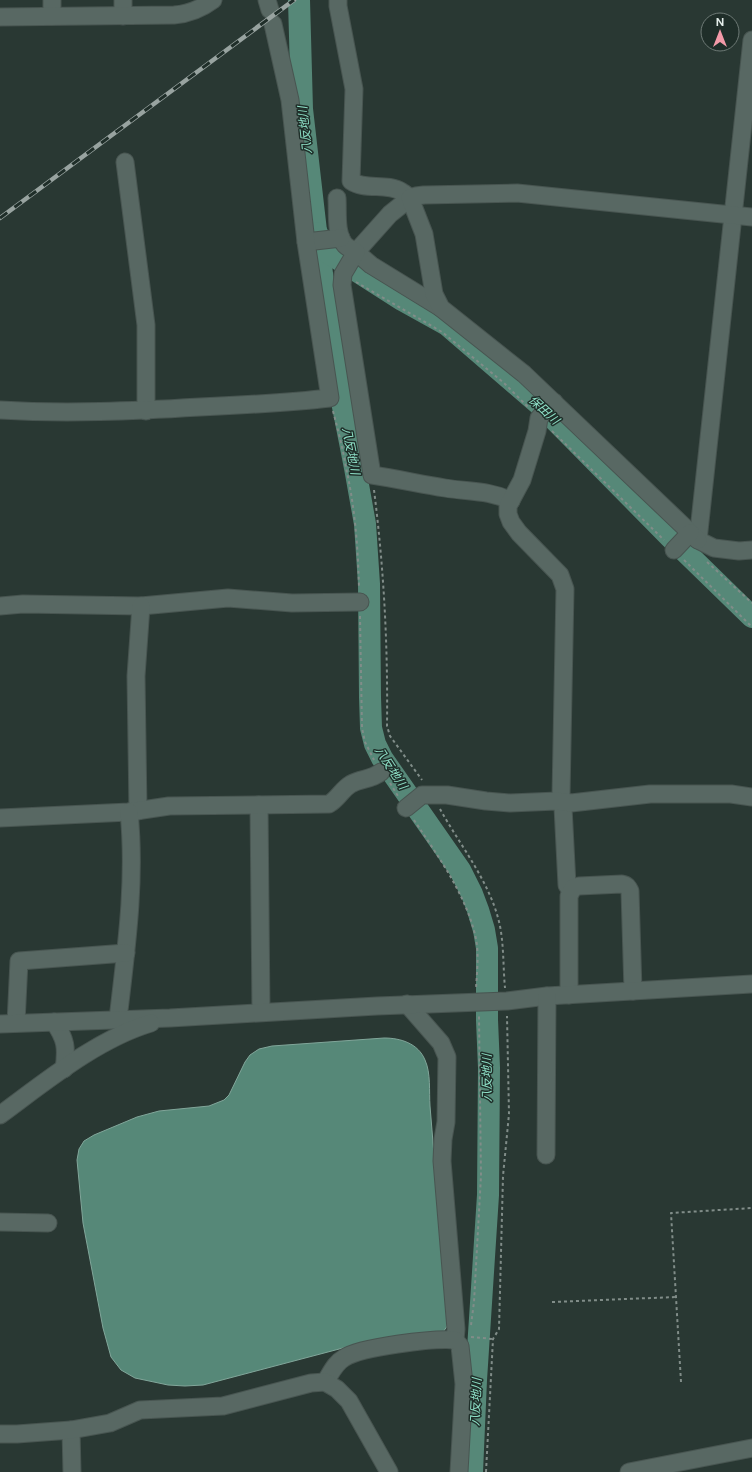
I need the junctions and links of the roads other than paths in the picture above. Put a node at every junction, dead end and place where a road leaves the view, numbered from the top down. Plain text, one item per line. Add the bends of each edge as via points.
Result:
1 (213, 0) edge
2 (338, 0) edge
3 (196, 5) edge
4 (52, 8) edge
5 (123, 8) edge
6 (270, 12) edge
7 (0, 17) edge
8 (752, 40) edge
9 (125, 162) dead end
10 (337, 198) dead end
11 (410, 198) junction
12 (733, 215) junction
13 (752, 217) edge
14 (321, 240) junction
15 (356, 252) junction
16 (441, 308) junction
17 (549, 408) junction
18 (0, 410) edge
19 (146, 410) junction
20 (511, 501) junction
21 (684, 543) junction
22 (752, 550) edge
23 (360, 602) road end
24 (0, 606) edge
25 (141, 606) junction
26 (381, 772) road end
27 (752, 797) edge
28 (417, 801) road end
29 (562, 802) junction
30 (258, 805) junction
31 (134, 811) junction
32 (0, 818) edge
33 (570, 891) junction
34 (126, 953) junction
35 (752, 984) edge
36 (633, 991) junction
37 (569, 995) junction
38 (547, 996) junction
39 (407, 1004) junction
40 (261, 1012) junction
41 (170, 1018) junction
42 (118, 1020) junction
43 (54, 1022) junction
44 (8, 1023) edge
45 (64, 1069) junction
46 (0, 1115) edge
47 (546, 1155) dead end
48 (0, 1222) edge
49 (48, 1224) dead end
50 (466, 1338) junction
51 (325, 1382) junction
52 (70, 1430) junction
53 (0, 1434) edge
54 (752, 1448) edge
55 (72, 1472) edge
56 (389, 1472) edge
57 (459, 1472) edge
58 (629, 1472) edge

1 - 3 street
2 - 11 street via 354,89 351,181 357,185 395,189
3 - 5 street via 186,14 174,15
4 - 5 street
4 - 7 street
6 - 14 street
8 - 12 street
9 - 19 street via 146,325
10 - 14 street via 338,228
11 - 12 street via 424,195 517,193
11 - 15 street via 390,214
11 - 16 street via 424,234 434,294
12 - 13 street
12 - 21 street
14 - 15 street via 346,246
14 - 19 street via 330,398
15 - 16 street via 371,265
15 - 20 street via 343,274 342,285 372,475 494,494
16 - 17 street via 524,374
17 - 20 street via 539,418 522,480
17 - 21 street
18 - 19 street
20 - 29 street via 508,506 511,522 560,575 565,589
21 - 22 street via 739,551
23 - 25 street via 292,603 228,598
24 - 25 street
25 - 31 street via 136,676
26 - 30 street via 370,779 352,784 329,804
27 - 29 street via 731,794 650,794
28 - 29 street via 447,795 510,803
29 - 33 street via 567,885
30 - 31 street via 169,806
30 - 40 street
31 - 32 street
31 - 34 street via 131,905
33 - 36 street via 580,886 622,884 630,891
33 - 37 street
34 - 42 street
34 - 44 street via 19,961
35 - 36 street
36 - 37 street
37 - 38 street
38 - 39 street via 503,1001
38 - 47 street
39 - 40 street
39 - 50 street via 441,1043 447,1057 446,1122 442,1161 456,1334
40 - 41 street
41 - 42 street
41 - 45 street via 136,1028 106,1042
42 - 43 street
43 - 44 street
43 - 45 street via 65,1041
45 - 46 street
48 - 49 street
50 - 51 street via 418,1342 356,1352 338,1362
50 - 57 street via 460,1346 464,1384
51 - 52 street via 311,1383 223,1406 140,1410 110,1423
51 - 56 street via 349,1401
52 - 53 street
52 - 55 street
54 - 58 street

